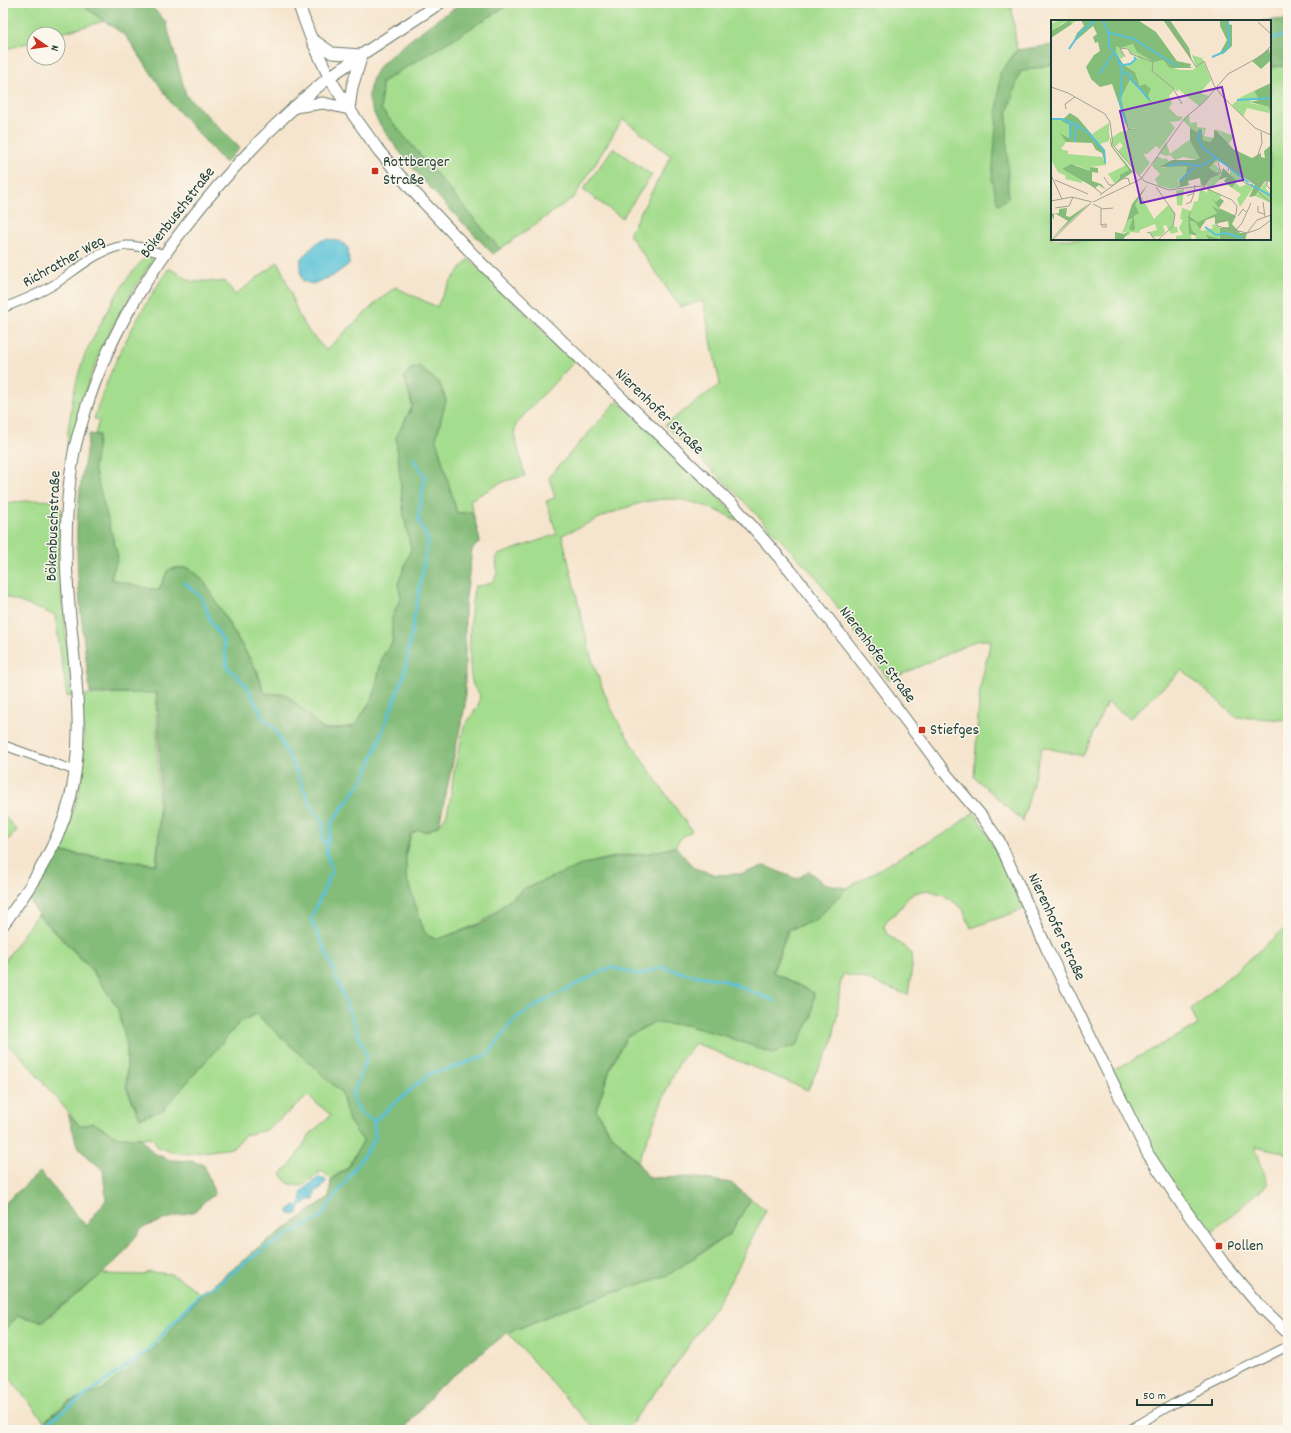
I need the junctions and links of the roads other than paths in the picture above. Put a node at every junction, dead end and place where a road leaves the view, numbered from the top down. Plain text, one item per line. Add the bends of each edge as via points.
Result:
1 (298, 3) edge
2 (440, 3) edge
3 (311, 38) junction
4 (362, 55) junction
5 (329, 77) junction
6 (294, 107) junction
7 (350, 109) junction
8 (163, 254) junction
9 (3, 308) edge
10 (3, 744) edge
11 (76, 771) junction
12 (3, 925) edge
13 (1288, 1333) edge
14 (1288, 1346) edge
15 (1129, 1430) edge

1 - 3 street, Nierenhofer Straße
2 - 4 street
3 - 4 street via 332,52
3 - 5 street, Nierenhofer Straße
4 - 5 street
4 - 7 street via 352,87
5 - 6 street, Bökenbuschstraße
5 - 7 street, Nierenhofer Straße
6 - 7 street via 323,103
6 - 8 street, Bökenbuschstraße via 235,167
7 - 13 street, Nierenhofer Straße via 385,157 482,264 736,508 791,571 946,774 983,818 999,841 1047,950 1148,1154 1224,1264
8 - 9 street, Richrather Weg via 133,246 121,246 94,258 30,298
8 - 11 street, Bökenbuschstraße via 111,342 96,377 73,456 66,552 77,688
10 - 11 street
11 - 12 street, Bökenbuschstraße via 66,814 51,849 22,899
14 - 15 street via 1173,1404

